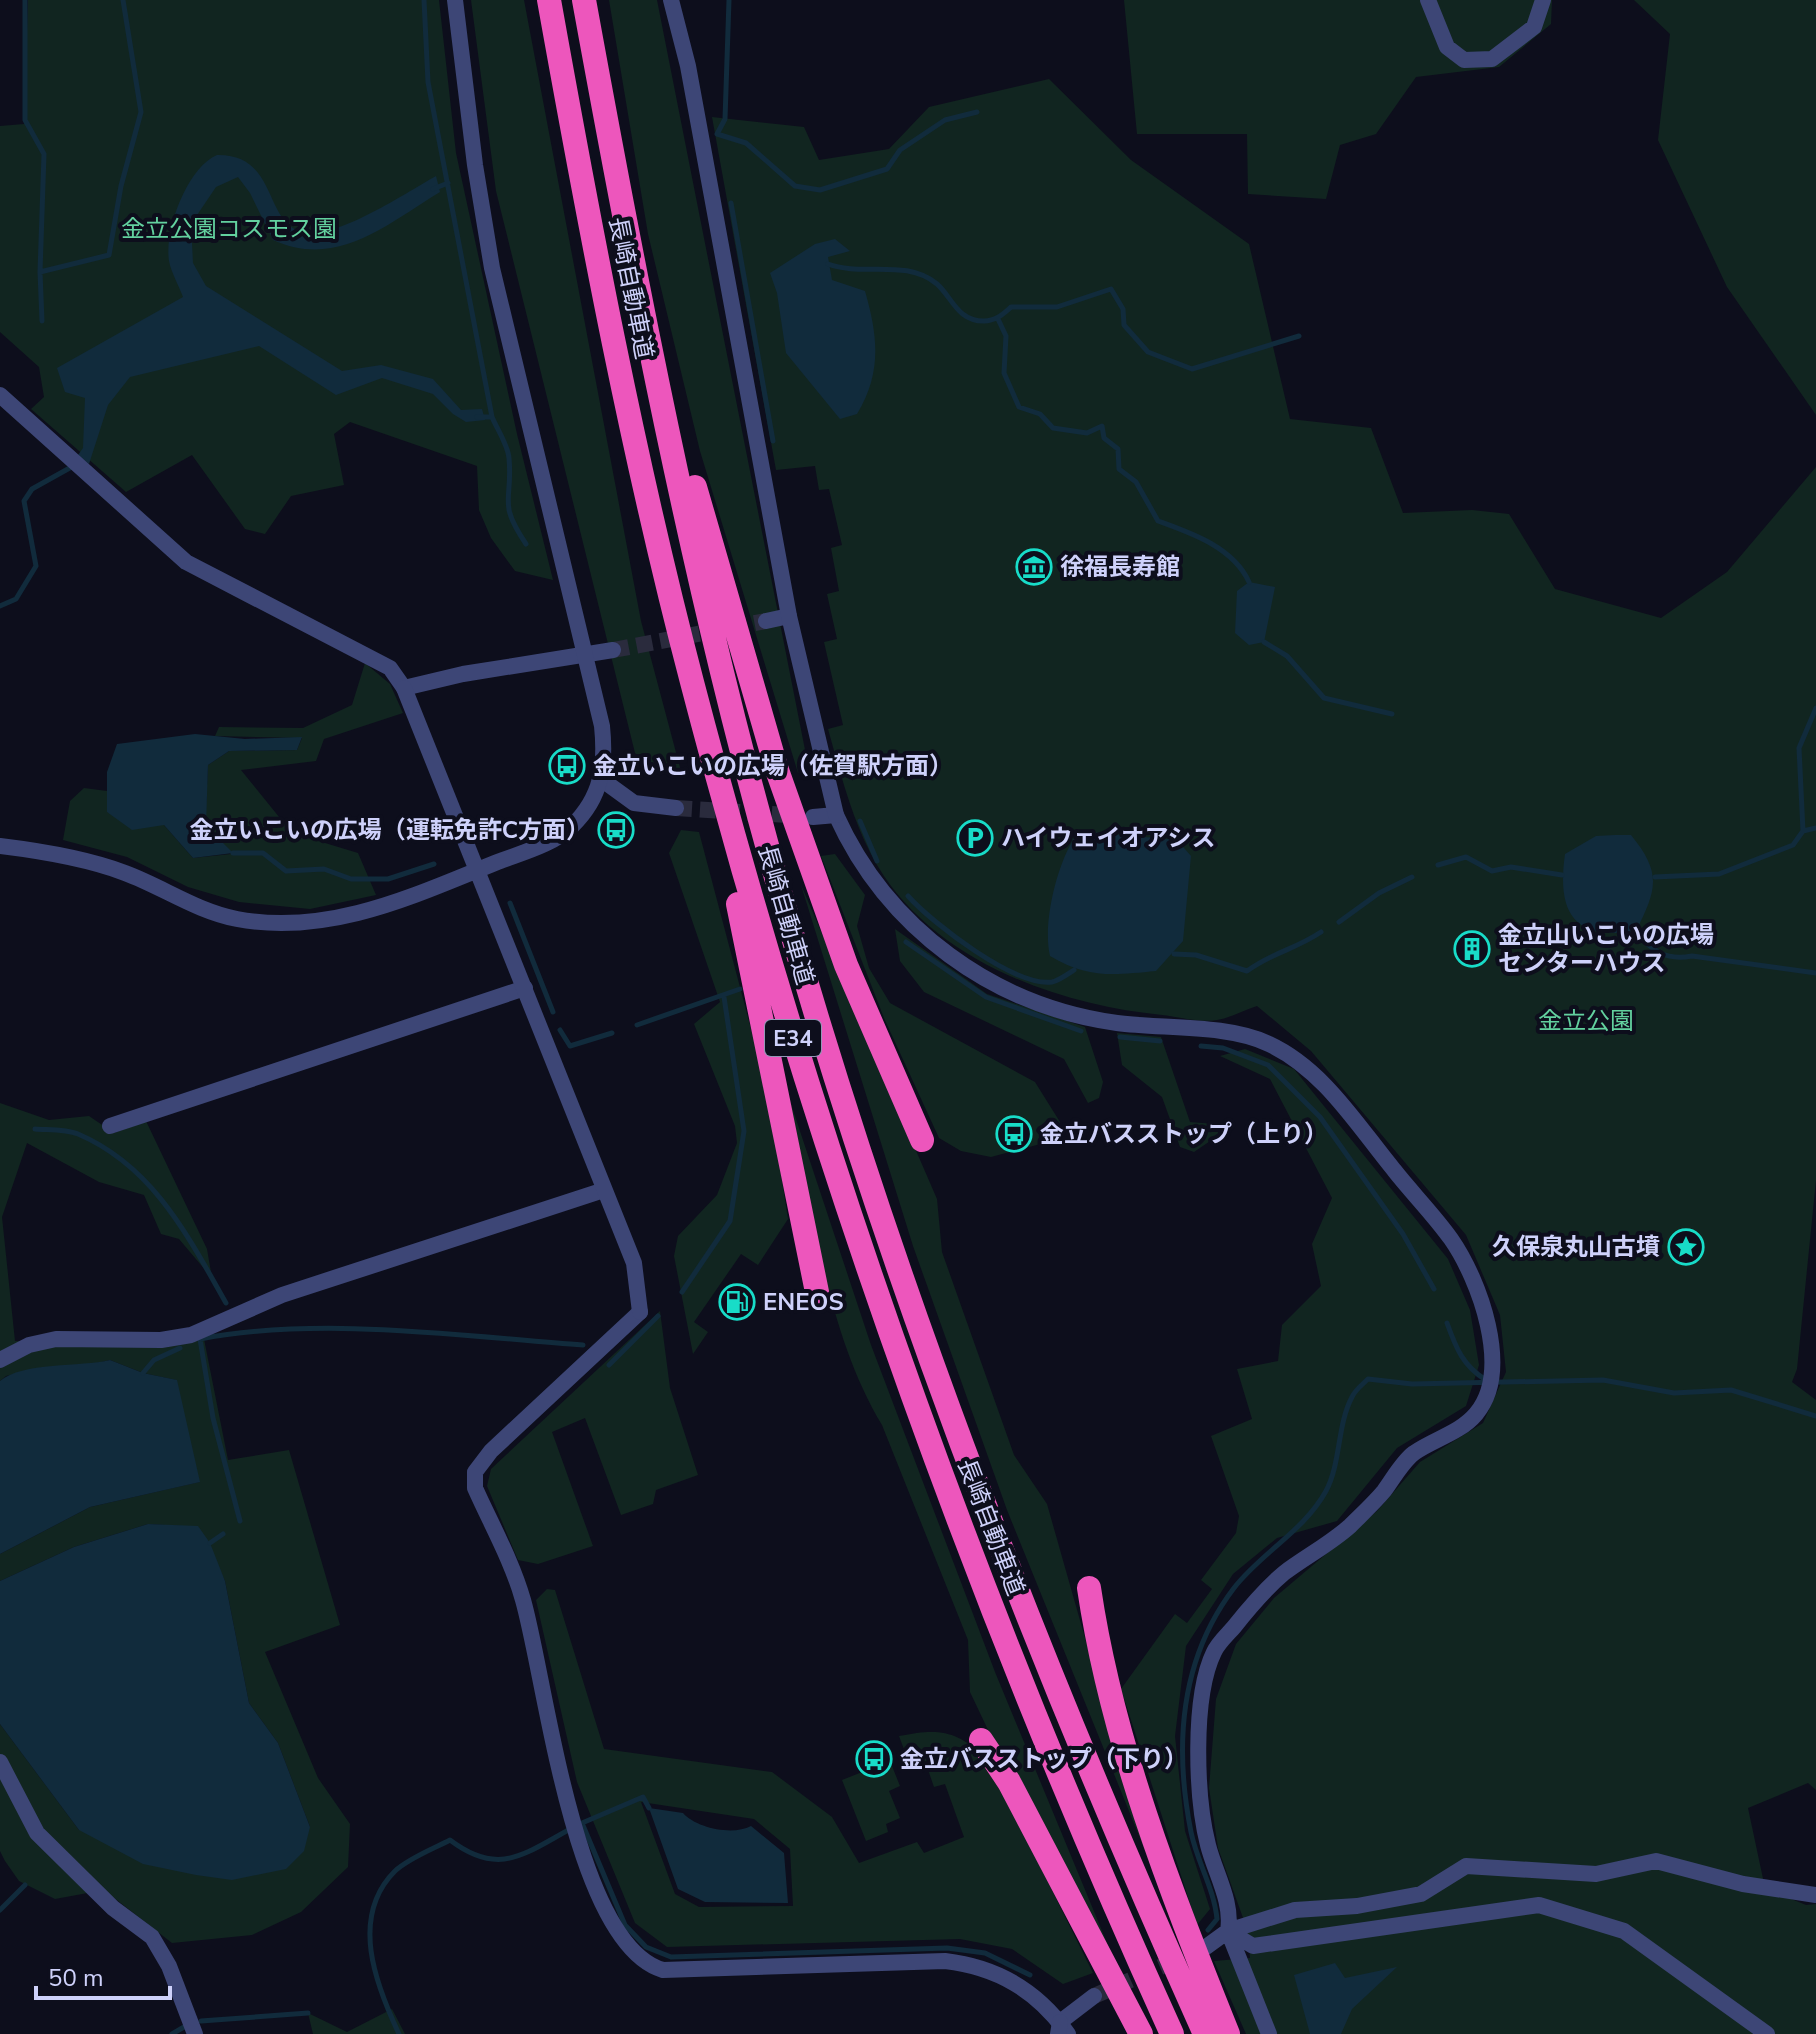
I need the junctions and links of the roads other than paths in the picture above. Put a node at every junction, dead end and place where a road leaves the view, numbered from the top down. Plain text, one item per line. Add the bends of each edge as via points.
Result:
1 (455, 0) edge
2 (549, 0) edge
3 (584, 0) edge
4 (671, 0) edge
5 (1428, 0) edge
6 (1543, 0) edge
7 (635, 277) junction
8 (0, 395) edge
9 (789, 616) junction
10 (766, 621) tunnel mouth
11 (613, 650) tunnel mouth
12 (586, 654) junction
13 (692, 680) junction
14 (404, 688) junction
15 (601, 779) junction
16 (676, 808) tunnel mouth
17 (836, 815) junction
18 (813, 817) tunnel mouth
19 (0, 846) edge
20 (478, 870) junction
21 (525, 988) junction
22 (110, 1126) dead end
23 (922, 1140) dead end
24 (604, 1190) junction
25 (818, 1297) dead end
26 (0, 1360) edge
27 (1089, 1588) dead end
28 (981, 1740) dead end
29 (0, 1762) edge
30 (1816, 1895) edge
31 (1228, 1931) junction
32 (1206, 1947) dead end
33 (1094, 1996) tunnel mouth
34 (1062, 2030) edge
35 (195, 2034) edge
36 (1141, 2034) edge
37 (1172, 2034) edge
38 (1205, 2034) edge
39 (1228, 2034) edge
40 (1269, 2034) edge
41 (1767, 2034) edge

1 - 12 street via 492,268
2 - 13 highway, 長崎自動車道 / E34 via 600,282
3 - 7 highway, 長崎自動車道 / E34
4 - 9 street
5 - 6 street via 1447,47 1464,60 1492,59 1534,27
7 - 23 highway via 777,770 846,965
7 - 38 highway, 長崎自動車道 / E34 via 723,674 832,1061 1000,1547
8 - 14 street via 186,562 390,668
9 - 10 street
9 - 17 street
11 - 12 street
12 - 14 street
12 - 15 street via 606,756
13 - 25 highway
13 - 37 highway, 長崎自動車道 / E34 via 803,1072 890,1332 1056,1770
14 - 20 street
15 - 16 street via 634,803
15 - 20 street via 572,827
17 - 18 street
17 - 31 street via 870,877 901,916 992,983 1054,1009 1105,1021 1237,1033 1299,1060 1450,1237 1477,1288 1488,1327 1492,1373 1477,1413 1411,1455 1380,1496 1273,1584 1214,1652 1200,1708 1199,1769 1207,1842 1231,1917
19 - 20 street via 125,873 186,903 274,923 367,912
20 - 21 street
21 - 22 street
21 - 24 street
24 - 26 street via 282,1295 191,1335 161,1340 56,1339
24 - 34 street via 634,1263 640,1312 491,1451 475,1472 475,1488 522,1597 575,1833 615,1930 654,1967 970,1964 1021,1985
27 - 39 highway via 1110,1693 1154,1846
28 - 36 highway via 1009,1782
29 - 35 street via 37,1833 113,1908 152,1937
30 - 31 street via 1743,1884 1656,1861 1596,1874 1466,1866 1421,1894 1295,1910
31 - 32 street
31 - 40 street
31 - 41 street via 1253,1946 1539,1905 1624,1931
33 - 34 street

